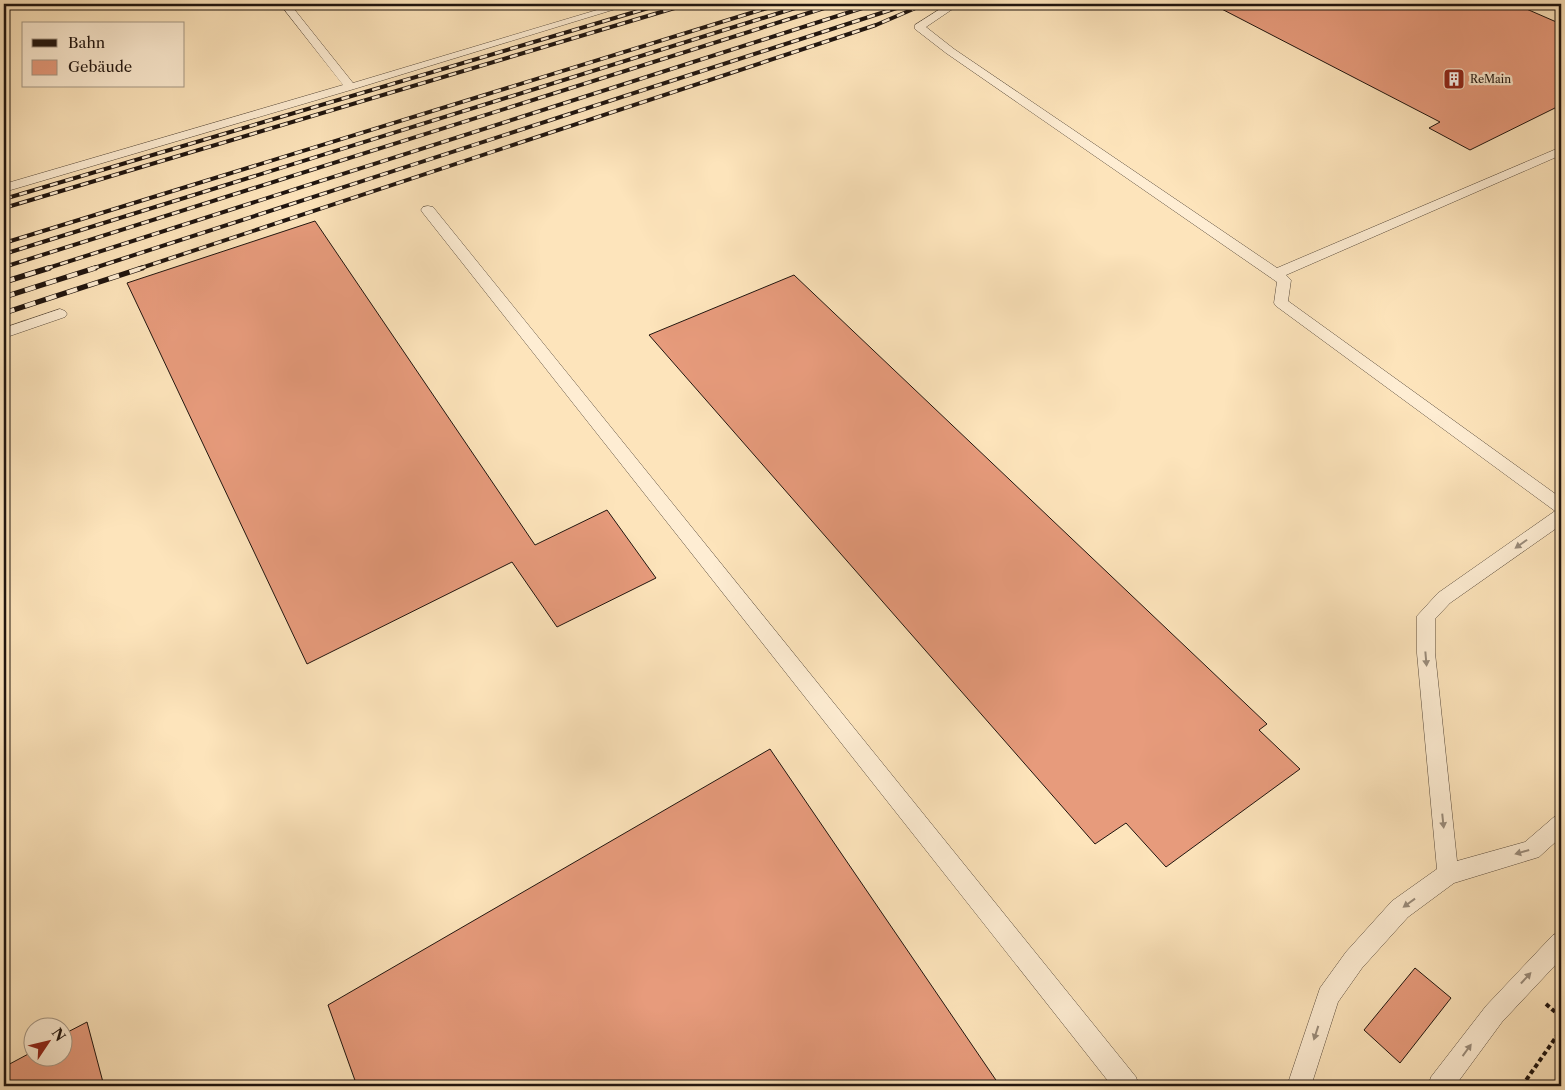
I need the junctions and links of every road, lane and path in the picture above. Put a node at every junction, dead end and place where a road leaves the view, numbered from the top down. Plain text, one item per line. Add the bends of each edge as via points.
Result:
1 (285, 4) edge
2 (627, 4) edge
3 (955, 4) edge
4 (1553, 4) edge
5 (1561, 8) edge
6 (350, 87) junction
7 (1561, 151) edge
8 (4, 188) edge
9 (428, 210) dead end
10 (1276, 274) junction
11 (60, 314) dead end
12 (4, 332) edge
13 (1561, 507) edge
14 (1561, 516) edge
15 (1561, 824) edge
16 (1448, 874) junction
17 (1561, 943) edge
18 (1561, 1030) edge
19 (1128, 1086) edge
20 (1300, 1086) edge
21 (1440, 1086) edge
22 (1522, 1086) edge

1 - 6 lane
2 - 6 lane
3 - 10 lane via 919,27
4 - 5 lane
6 - 8 lane
7 - 10 lane
9 - 19 lane
10 - 13 lane via 1284,280 1281,303
11 - 12 lane
14 -> 16 lane via 1444,598 1426,616 1426,653
15 -> 16 lane via 1531,850
16 -> 20 lane via 1400,909 1354,960 1328,996
21 -> 17 lane via 1494,1014
18 - 22 path

